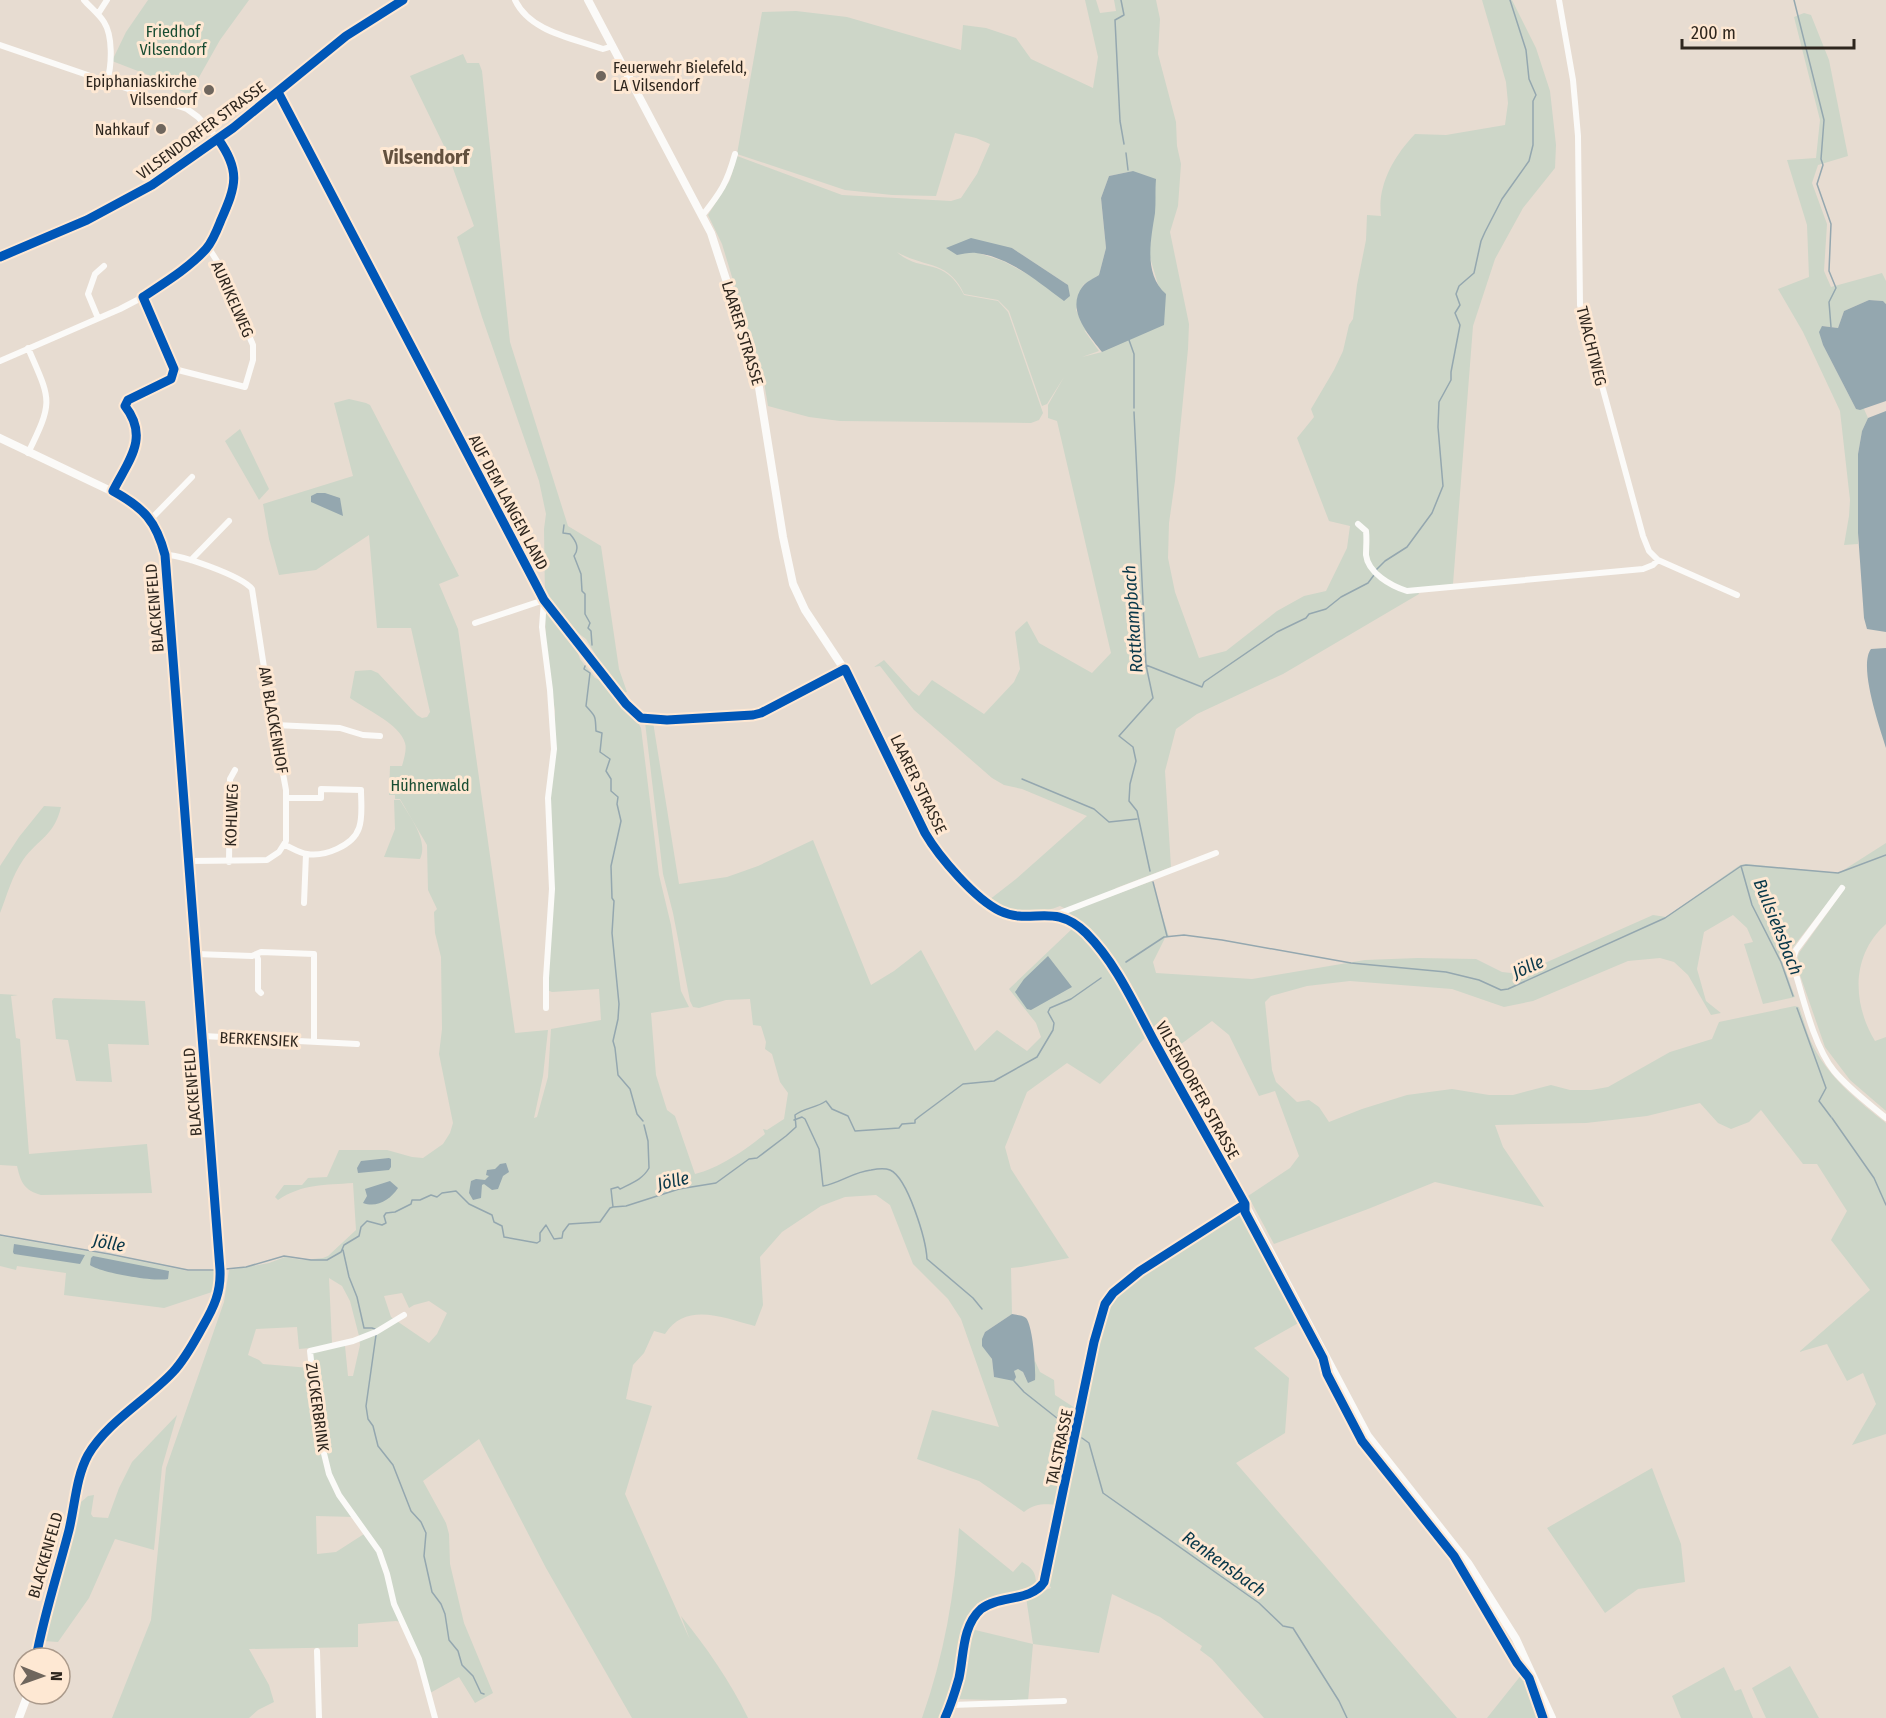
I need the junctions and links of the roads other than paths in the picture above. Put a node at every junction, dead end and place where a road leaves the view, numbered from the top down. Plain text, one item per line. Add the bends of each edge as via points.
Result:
1 (84, 0) edge
2 (107, 0) edge
3 (403, 0) edge
4 (515, 0) edge
5 (588, 0) edge
6 (1559, 0) edge
7 (98, 14) junction
8 (0, 45) edge
9 (613, 46) junction
10 (107, 81) junction
11 (278, 92) junction
12 (218, 139) junction
13 (735, 154) dead end
14 (702, 216) junction
15 (208, 247) junction
16 (0, 257) edge
17 (104, 266) dead end
18 (143, 297) junction
19 (98, 318) junction
20 (28, 348) junction
21 (0, 361) edge
22 (125, 406) dead end
23 (0, 438) edge
24 (28, 453) junction
25 (192, 477) dead end
26 (113, 491) junction
27 (151, 519) junction
28 (229, 521) dead end
29 (1358, 524) dead end
30 (165, 555) junction
31 (191, 560) junction
32 (1658, 560) junction
33 (1737, 595) dead end
34 (544, 600) junction
35 (476, 622) dead end
36 (845, 669) junction
37 (275, 725) junction
38 (380, 736) dead end
39 (235, 770) dead end
40 (287, 798) junction
41 (285, 845) junction
42 (1216, 853) dead end
43 (306, 854) junction
44 (189, 861) junction
45 (229, 862) junction
46 (1842, 888) dead end
47 (304, 903) dead end
48 (1055, 915) junction
49 (196, 954) junction
50 (256, 954) junction
51 (261, 993) dead end
52 (546, 1008) dead end
53 (203, 1036) junction
54 (314, 1041) junction
55 (357, 1044) dead end
56 (1886, 1119) edge
57 (1245, 1204) junction
58 (404, 1315) dead end
59 (38, 1646) edge
60 (317, 1651) dead end
61 (1064, 1701) dead end
62 (951, 1705) junction
63 (319, 1718) edge
64 (435, 1718) edge
65 (945, 1718) edge
66 (1552, 1718) edge

1 - 7 street
2 - 7 street
3 - 11 main road, VILSENDORFER STRASSE via 346,36
4 - 9 street via 535,24 603,49
5 - 9 street, LAARER STRASSE
6 - 32 street, TWACHTWEG via 1578,136 1580,305 1643,536
7 - 10 street via 108,32
8 - 10 street
9 - 14 street, LAARER STRASSE
10 - 12 street via 187,109
11 - 12 main road, VILSENDORFER STRASSE
11 - 34 street, AUF DEM LANGEN LAND
12 - 15 street via 232,164 235,183
12 - 16 main road, VILSENDORFER STRASSE via 128,199
13 - 14 street via 728,179
14 - 36 street, LAARER STRASSE via 720,257 757,375 793,584 805,610
15 - 18 street
15 - 18 street, AURIKELWEG via 253,345 254,360 245,387 174,369
17 - 19 street via 95,274 88,294
18 - 19 street
19 - 20 street
20 - 21 street
20 - 24 street via 48,401
22 - 26 street via 138,439
23 - 24 street, BLACKENFELD
24 - 26 street, BLACKENFELD
25 - 27 street
26 - 27 street, BLACKENFELD via 132,501
27 - 30 street, BLACKENFELD
28 - 31 street
29 - 32 street via 1366,531 1369,564 1392,586 1407,591 1642,569
30 - 31 street, AM BLACKENHOF
30 - 44 street, BLACKENFELD
31 - 37 street, AM BLACKENHOF via 243,581 252,589
32 - 33 street
34 - 35 street
34 - 36 street, AUF DEM LANGEN LAND via 641,718 753,715
34 - 52 street via 542,627 554,749 548,798 552,888
36 - 48 street, LAARER STRASSE via 934,849 982,899 1001,912
37 - 38 street via 340,728
37 - 40 street, AM BLACKENHOF
39 - 45 street, KOHLWEG via 230,779
40 - 41 street, AM BLACKENHOF
40 - 43 street via 321,798 321,789 361,790 357,834 332,851
41 - 43 street
41 - 45 street via 270,860
42 - 48 street
43 - 47 street
44 - 45 street
44 - 49 street, BLACKENFELD
46 - 56 street via 1792,961 1821,1050 1833,1070
48 - 57 street, VILSENDORFER STRASSE via 1087,934 1109,962
49 - 50 street, BERKENSIEK
49 - 53 street, BLACKENFELD
50 - 51 street
50 - 54 street, BERKENSIEK via 314,954
53 - 54 street, BERKENSIEK
53 - 59 street, BLACKENFELD via 220,1291 186,1356 100,1438 86,1460
54 - 55 street, BERKENSIEK
57 - 62 street, TALSTRASSE via 1140,1271 1105,1304 1047,1574 1035,1591 986,1606 971,1620
57 - 66 street, VILSENDORFER STRASSE via 1368,1436 1474,1572 1516,1638
58 - 64 street, ZUCKERBRINK via 353,1341 310,1351 319,1433 329,1474 339,1495 379,1551 394,1604 419,1659
60 - 63 street
61 - 62 street
62 - 65 street, TALSTRASSE

